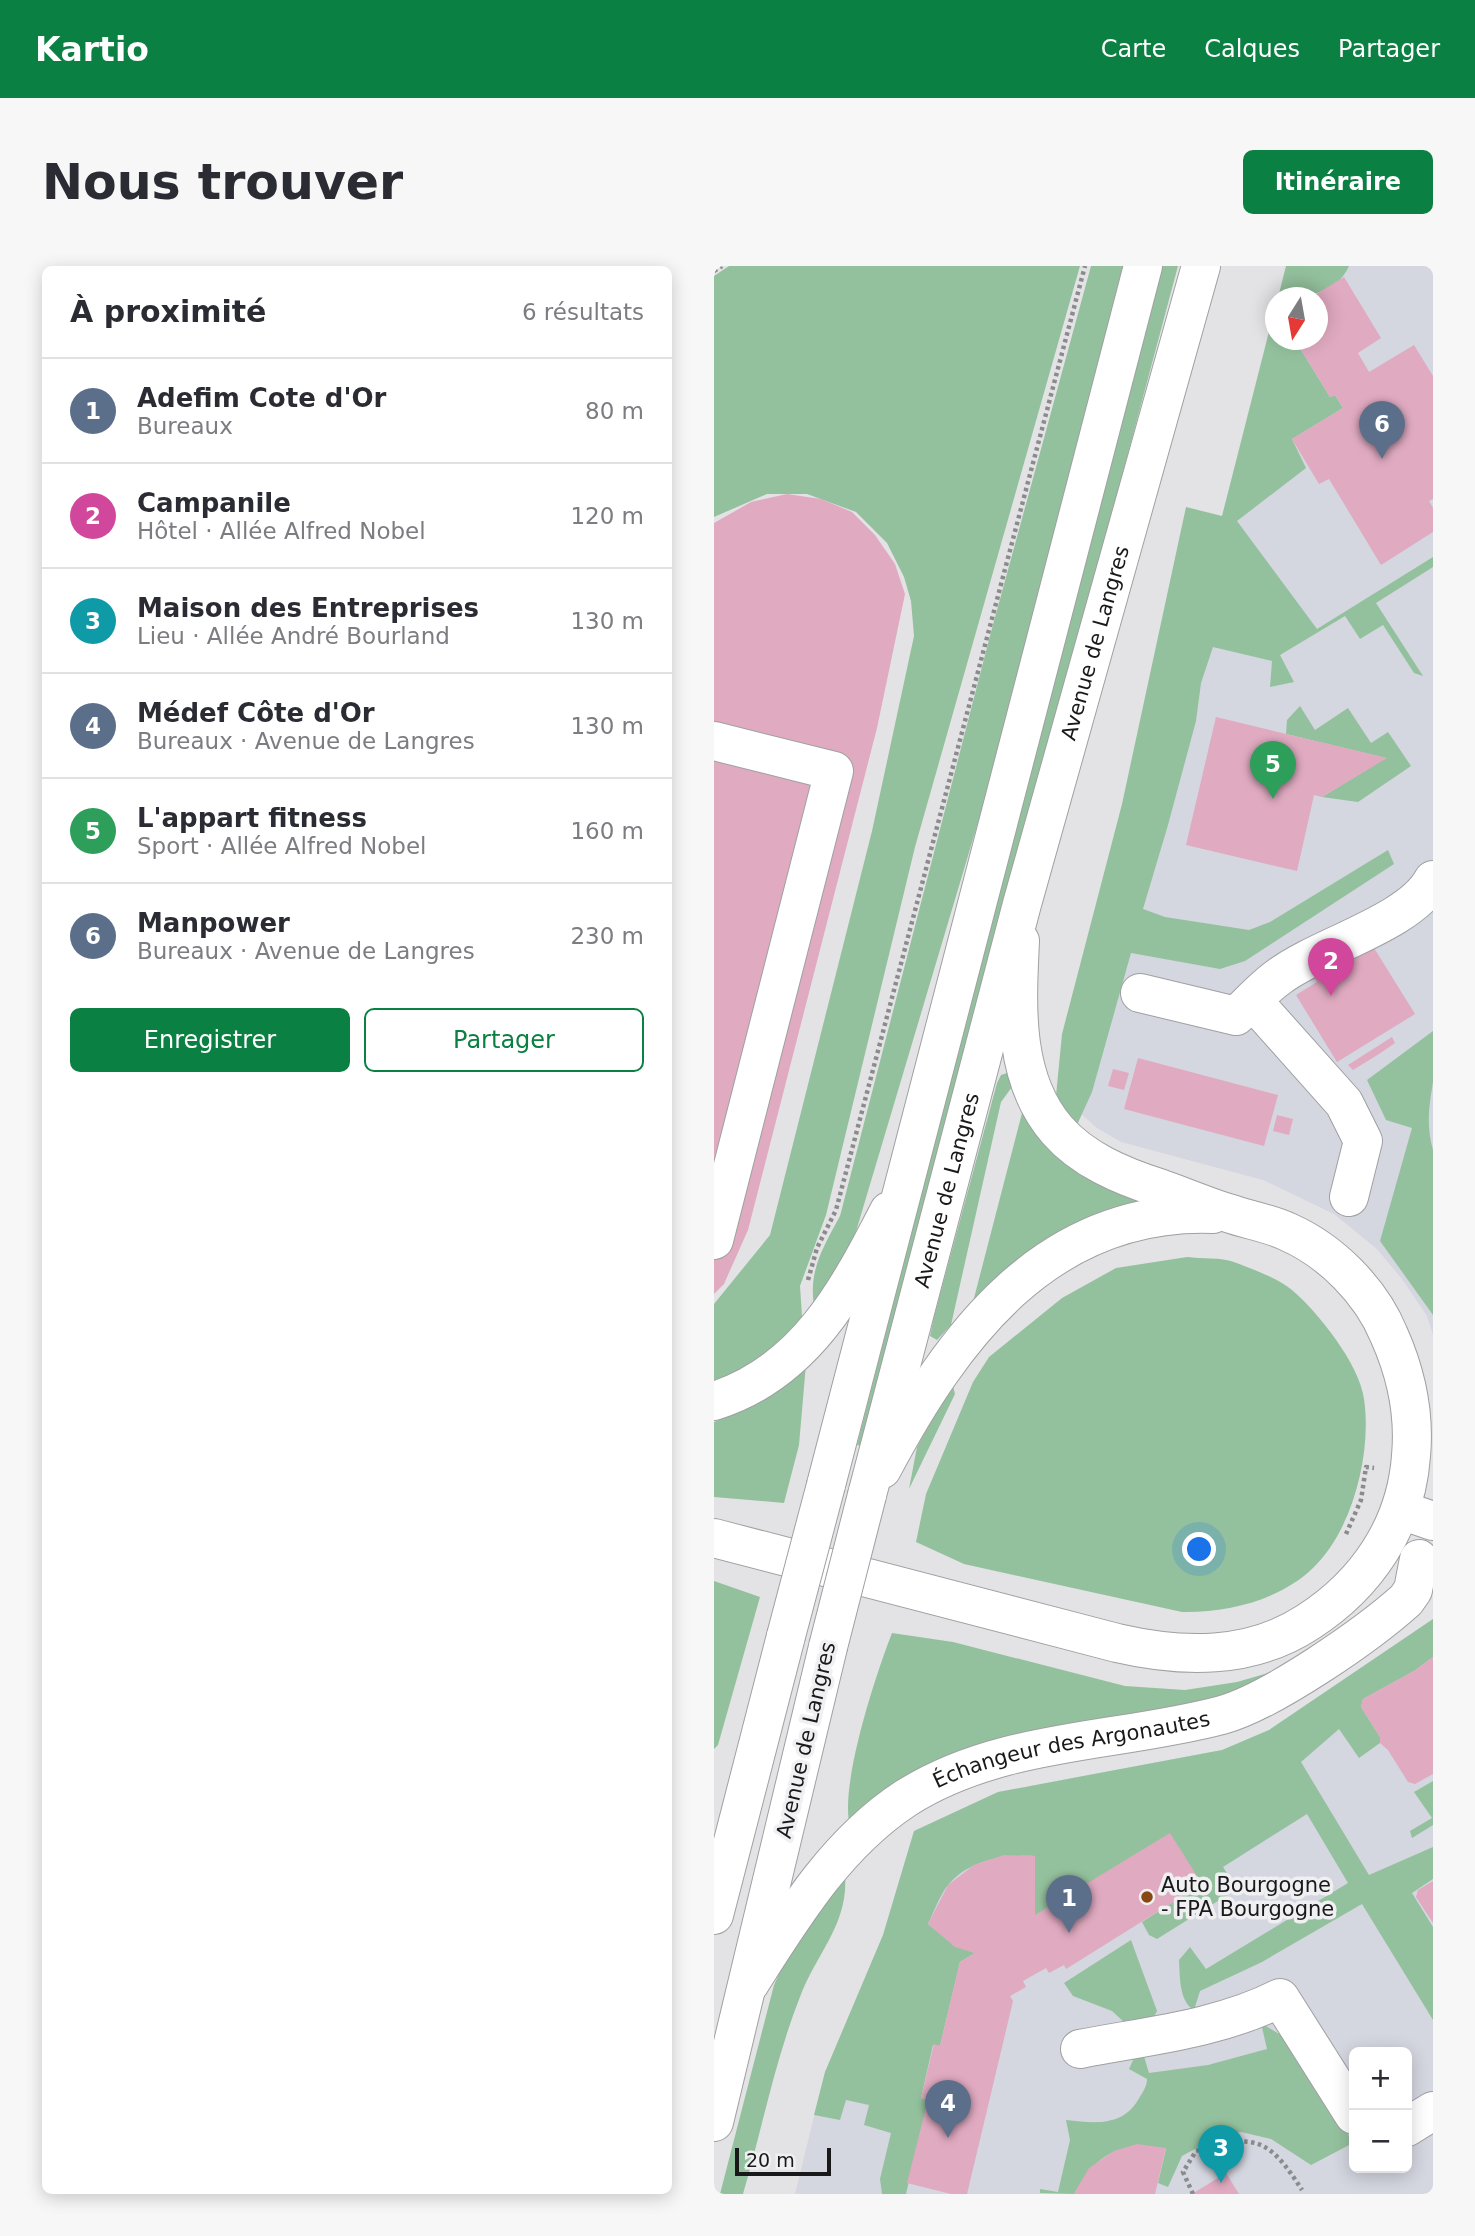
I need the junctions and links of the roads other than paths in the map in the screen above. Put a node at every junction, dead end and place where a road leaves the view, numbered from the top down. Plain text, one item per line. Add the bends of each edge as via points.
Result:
1 (1143, 266) edge
2 (1201, 266) edge
3 (714, 741) edge
4 (1433, 880) edge
5 (1022, 904) junction
6 (1140, 993) dead end
7 (1253, 1001) junction
8 (906, 1178) junction
9 (1349, 1197) dead end
10 (1231, 1214) junction
11 (714, 1240) edge
12 (714, 1401) edge
13 (867, 1495) junction
14 (1415, 1503) edge
15 (714, 1538) edge
16 (1426, 1556) edge
17 (1355, 1585) junction
18 (714, 1915) edge
19 (750, 1983) junction
20 (1080, 2049) dead end
21 (1351, 2110) edge
22 (1433, 2111) edge
23 (714, 2122) edge
24 (1412, 2124) edge

1 - 8 main road, Avenue de Langres
2 - 5 main road, Avenue de Langres
3 - 11 main road via 834,771
4 - 7 main road via 1420,897 1280,975
5 - 10 main road, Échangeur des Argonautes via 1019,1031 1029,1081 1044,1114 1069,1142 1108,1168
5 - 13 main road, Avenue de Langres
6 - 7 main road via 1236,1016
7 - 9 main road via 1344,1103 1363,1141
8 - 12 main road via 854,1279 813,1337 778,1368
8 - 18 main road, Avenue de Langres, bridge
10 - 13 main road, Échangeur des Argonautes via 1170,1217 1114,1230 1083,1241 1025,1276 963,1338 918,1401
10 - 14 main road, Échangeur des Argonautes via 1260,1221 1309,1243 1332,1259 1370,1301 1384,1323 1405,1379
13 - 19 main road, Avenue de Langres, bridge
14 - 17 main road, Échangeur des Argonautes
15 - 17 main road, Échangeur des Argonautes via 1117,1643 1185,1654 1253,1647 1286,1637
16 - 17 main road, Échangeur des Argonautes
16 - 19 main road, Échangeur des Argonautes via 1406,1600 1258,1701 1191,1722 997,1759 937,1780 904,1800 845,1849 796,1912
19 - 23 main road, Avenue de Langres
20 - 21 main road via 1251,2013 1280,1998
22 - 24 main road

